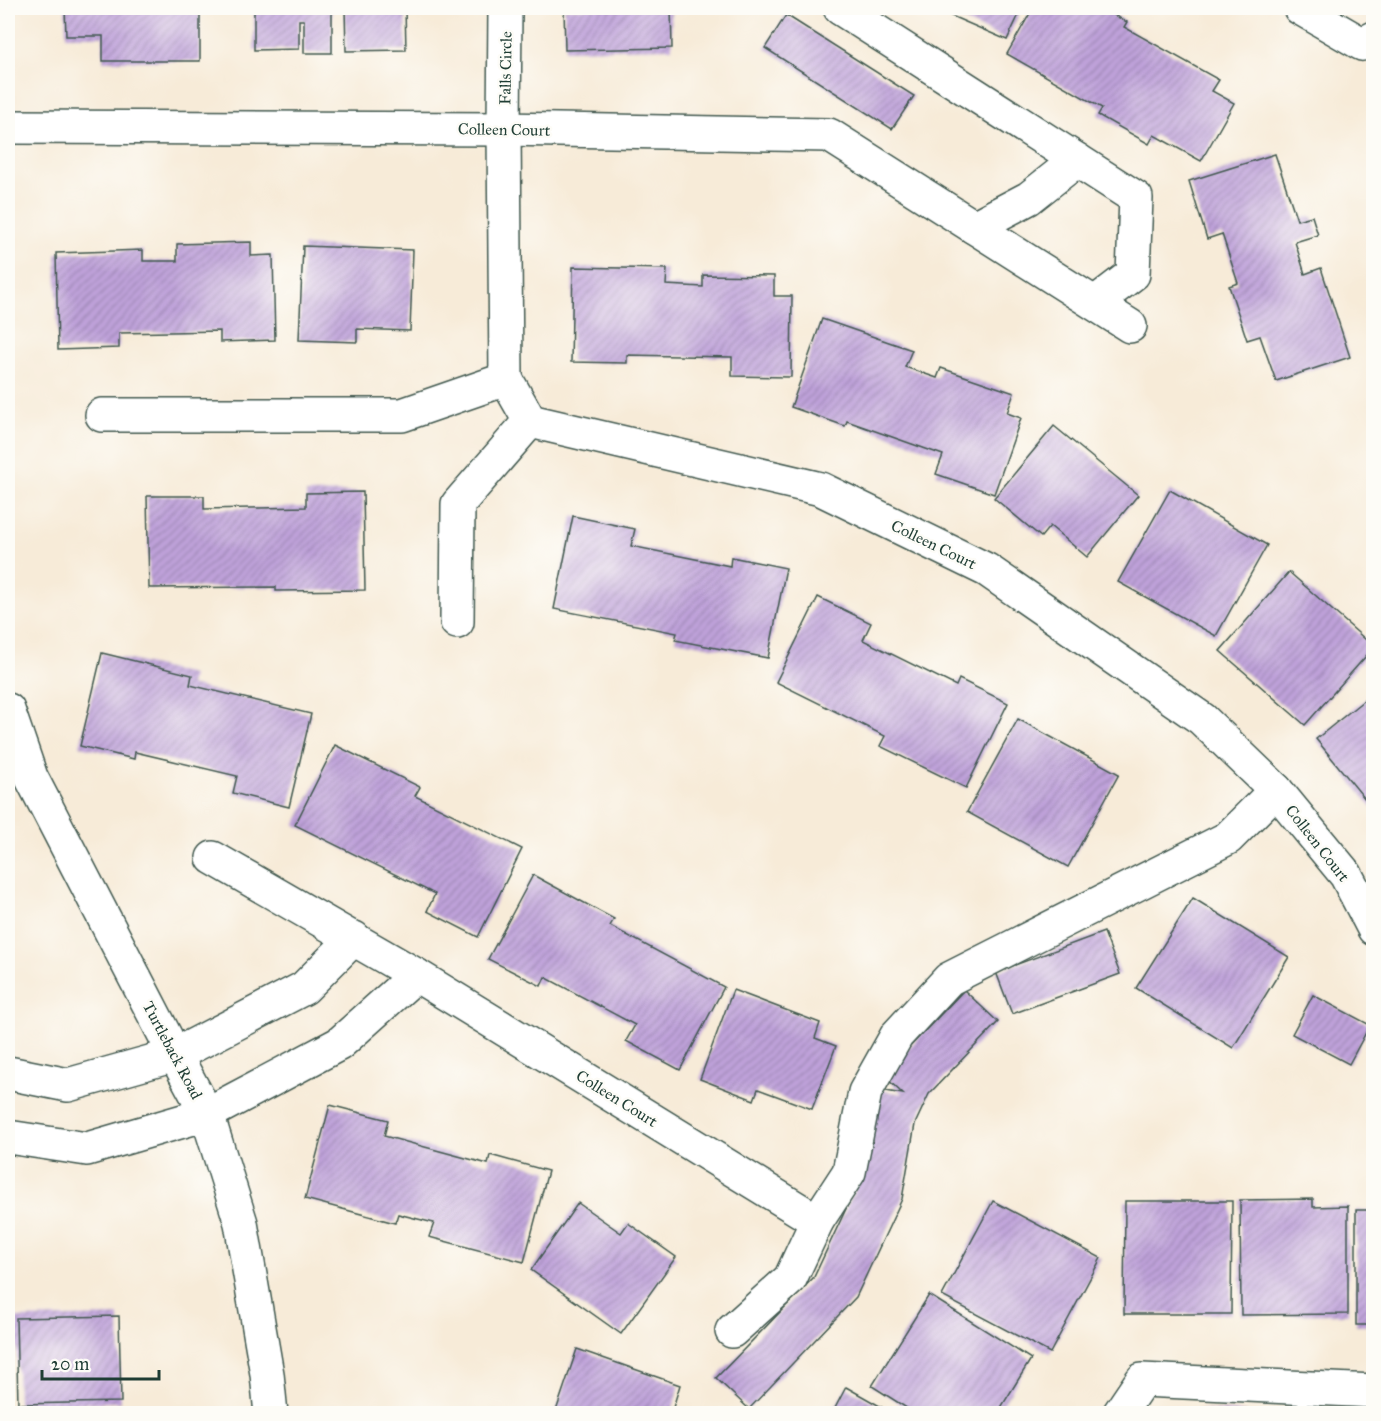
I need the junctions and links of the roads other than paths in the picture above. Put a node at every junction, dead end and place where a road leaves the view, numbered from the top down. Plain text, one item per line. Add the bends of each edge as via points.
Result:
1 (505, 8) edge
2 (840, 8) edge
3 (1300, 8) edge
4 (1374, 38) edge
5 (8, 127) edge
6 (504, 129) junction
7 (1077, 160) junction
8 (974, 227) junction
9 (1095, 303) junction
10 (1131, 326) dead end
11 (506, 379) junction
12 (102, 415) dead end
13 (530, 421) junction
14 (456, 622) dead end
15 (8, 710) edge
16 (1276, 790) junction
17 (213, 858) dead end
18 (1374, 929) edge
19 (354, 938) junction
20 (416, 975) junction
21 (175, 1055) junction
22 (8, 1073) edge
23 (207, 1114) junction
24 (8, 1137) edge
25 (817, 1221) junction
26 (732, 1331) dead end
27 (1374, 1390) edge
28 (271, 1413) edge
29 (1119, 1413) edge

1 - 6 street, Falls Circle
2 - 7 street
3 - 4 street via 1362,44
5 - 6 street, Colleen Court
6 - 8 street, Colleen Court via 829,135
6 - 11 street, Falls Circle
7 - 8 street via 1029,198
7 - 9 street via 1136,198 1132,274
8 - 9 street, Colleen Court
9 - 10 street, Colleen Court
11 - 12 street via 402,415
11 - 13 street
13 - 14 street via 458,504
13 - 16 street, Colleen Court via 821,489 987,570 1202,719
15 - 21 street, Turtleback Road via 31,777
16 - 18 street, Colleen Court via 1346,876
16 - 25 street, Colleen Court via 1228,838 949,979 897,1035 865,1092 849,1172
17 - 19 street, Colleen Court
19 - 20 street, Colleen Court
19 - 21 street via 304,988
20 - 23 street via 339,1044
20 - 25 street, Colleen Court
21 - 22 street via 68,1084
21 - 23 street, Turtleback Road
23 - 24 street via 87,1149
23 - 28 street, Turtleback Road via 241,1223
25 - 26 street, Colleen Court via 790,1279
27 - 29 street via 1143,1380

